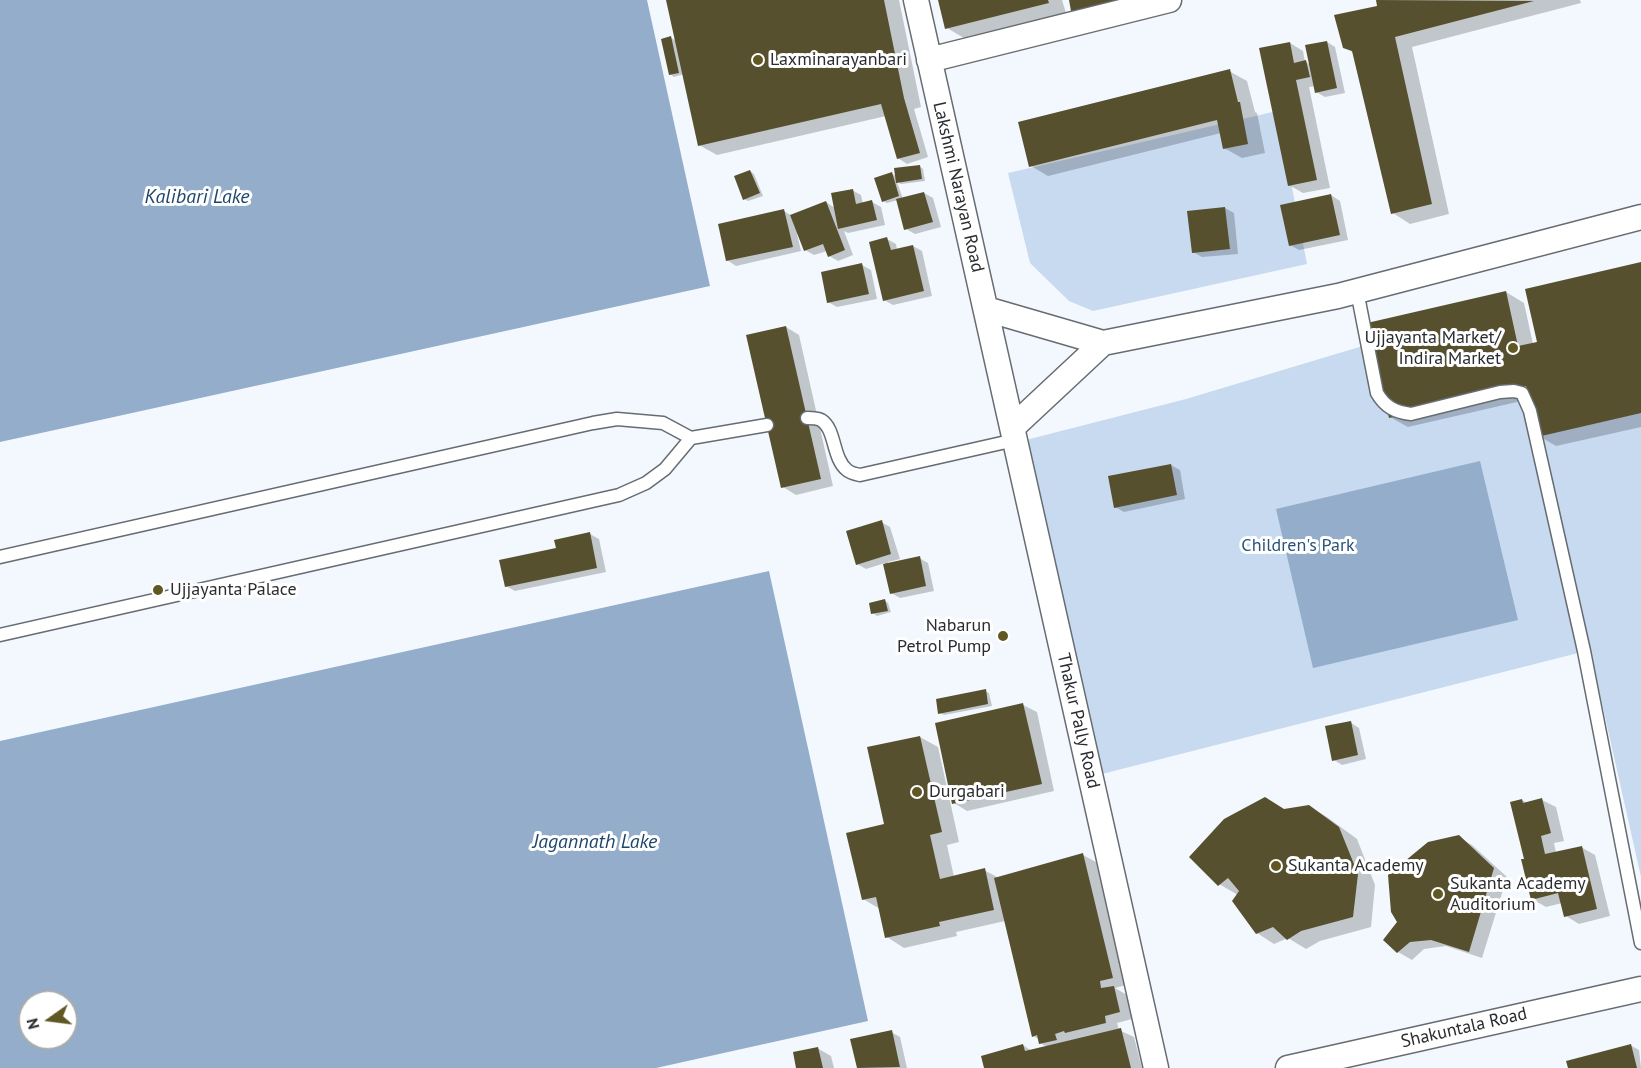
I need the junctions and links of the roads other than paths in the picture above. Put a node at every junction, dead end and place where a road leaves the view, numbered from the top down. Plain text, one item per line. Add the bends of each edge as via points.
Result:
1 (916, 0) edge
2 (1169, 0) edge
3 (929, 60) junction
4 (1641, 217) edge
5 (1357, 291) junction
6 (986, 309) junction
7 (1103, 343) junction
8 (1001, 373) joint
9 (807, 418) dead end
10 (767, 425) dead end
11 (1014, 433) junction
12 (691, 438) junction
13 (0, 556) edge
14 (0, 635) edge
15 (1641, 943) edge
16 (1641, 988) edge
17 (1156, 1068) edge
18 (1288, 1068) edge

1 - 3 street, Lakshmi Narayan Road
2 - 3 street
3 - 6 street, Lakshmi Narayan Road
4 - 5 street
5 - 7 street
5 - 15 lane via 1377,393 1389,408 1411,414 1514,391 1526,399 1584,651
6 - 7 street
6 - 8 street, Lakshmi Narayan Road
7 - 11 street
8 - 11 street, Thakur Pally Road
9 - 11 lane via 817,418 825,424 839,461 848,471 860,475
10 - 12 lane
11 - 17 street, Thakur Pally Road
12 - 13 lane via 663,423 617,419 593,423
12 - 14 lane via 665,470 619,495
16 - 18 street, Shakuntala Road

